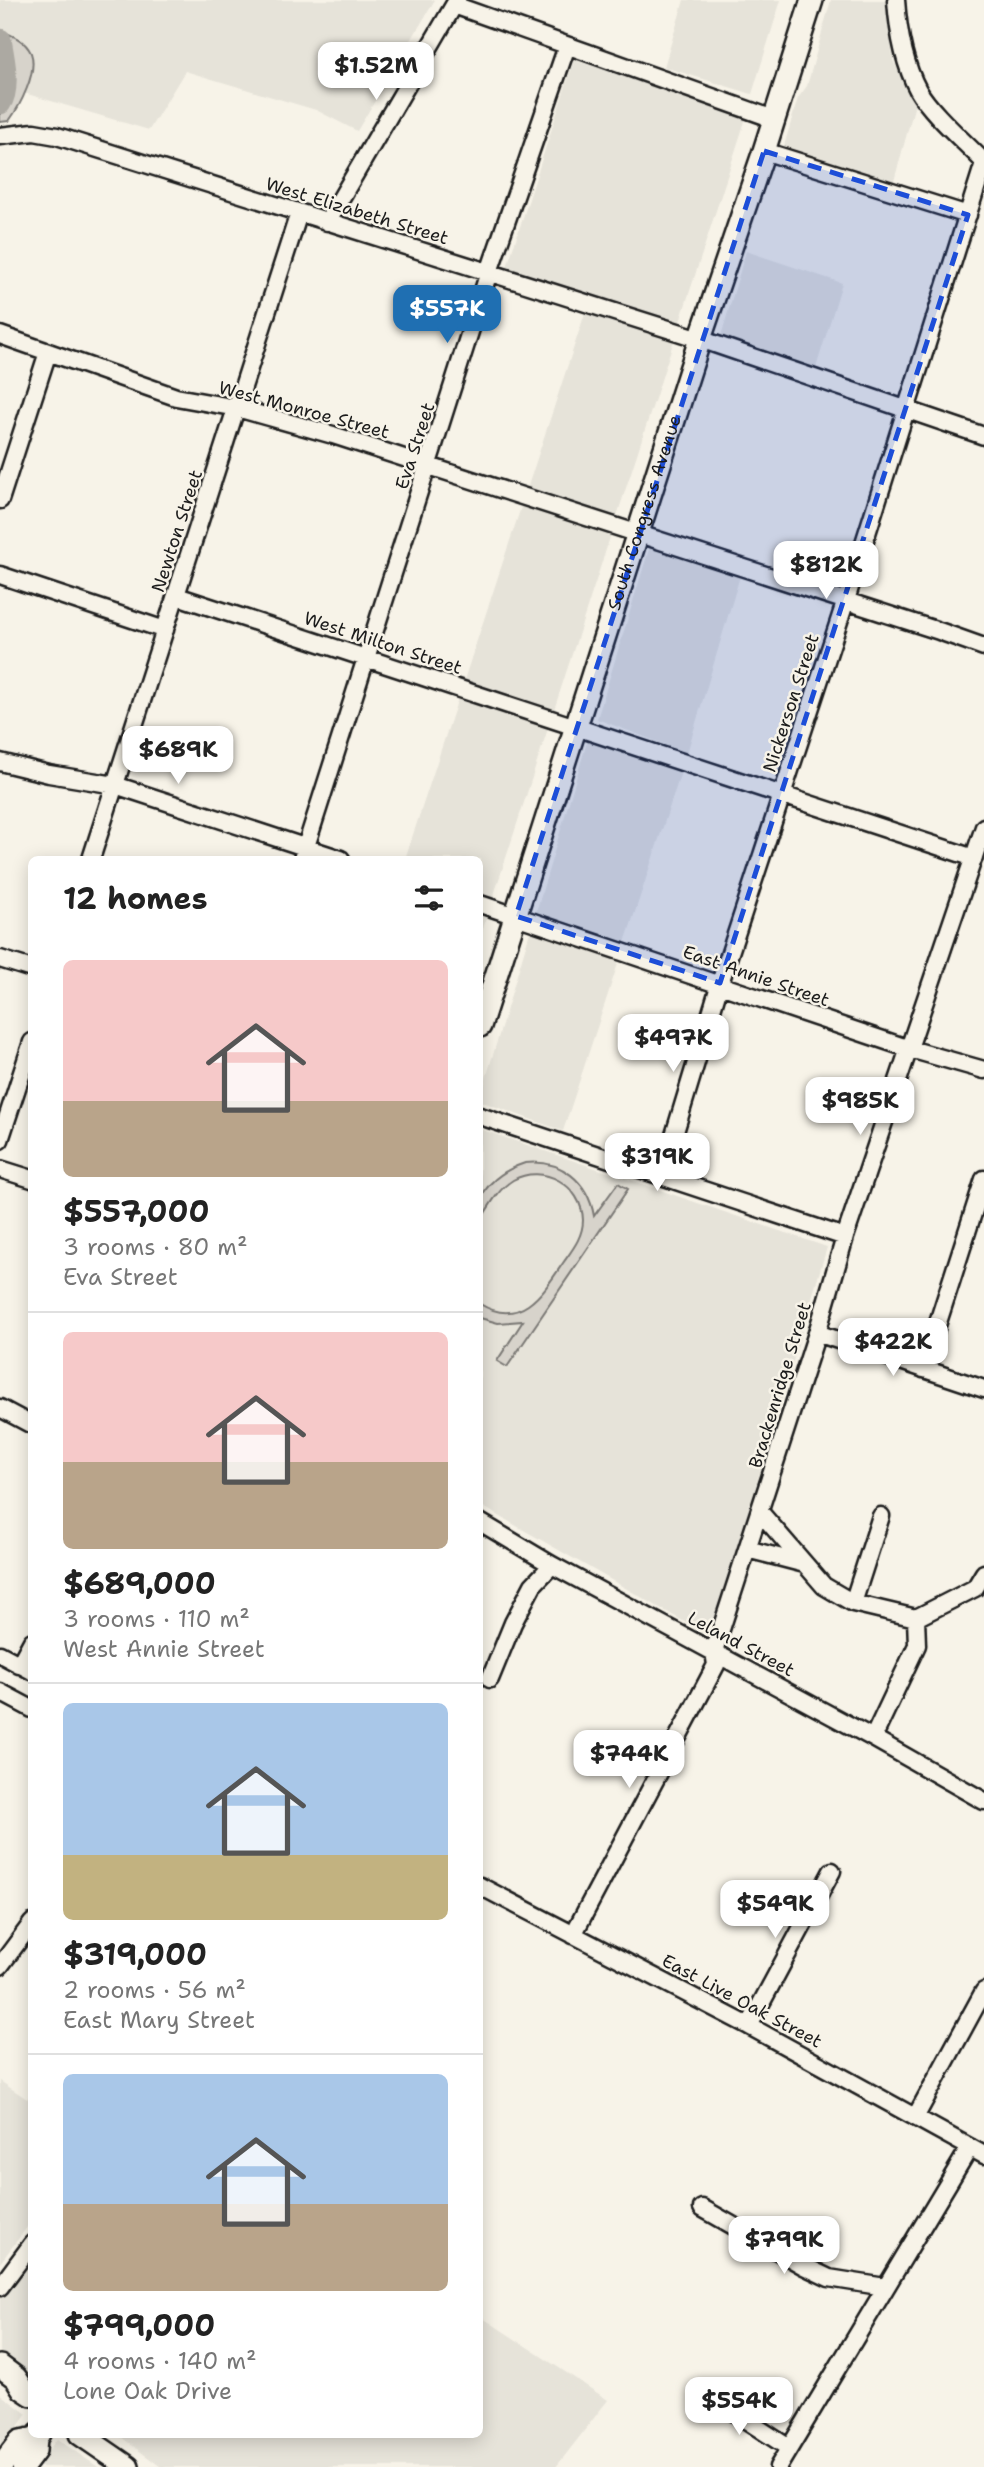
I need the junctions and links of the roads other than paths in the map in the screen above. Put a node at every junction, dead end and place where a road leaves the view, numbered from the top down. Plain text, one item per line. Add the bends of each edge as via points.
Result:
1 (812, 0) edge
2 (896, 0) edge
3 (455, 3) edge
4 (567, 46) junction
5 (774, 119) junction
6 (4, 135) edge
7 (764, 151) junction
8 (984, 162) edge
9 (299, 214) junction
10 (968, 215) junction
11 (327, 222) junction
12 (489, 272) junction
13 (0, 335) edge
14 (700, 339) junction
15 (47, 352) junction
16 (237, 408) junction
17 (905, 408) junction
18 (984, 436) edge
19 (429, 464) junction
20 (0, 500) edge
21 (639, 534) junction
22 (0, 575) edge
23 (177, 596) junction
24 (846, 600) junction
25 (165, 630) junction
26 (984, 647) edge
27 (368, 658) junction
28 (577, 727) junction
29 (0, 762) edge
30 (115, 785) junction
31 (781, 794) junction
32 (984, 827) edge
33 (304, 853) edge
34 (92, 856) edge
35 (322, 856) edge
36 (974, 858) junction
37 (483, 905) edge
38 (516, 916) junction
39 (0, 960) edge
40 (28, 968) edge
41 (720, 983) junction
42 (483, 1017) edge
43 (910, 1049) junction
44 (28, 1054) edge
45 (984, 1070) edge
46 (483, 1117) edge
47 (0, 1140) edge
48 (0, 1169) edge
49 (662, 1175) junction
50 (28, 1179) edge
51 (984, 1179) edge
52 (845, 1237) junction
53 (817, 1333) junction
54 (923, 1368) junction
55 (984, 1389) edge
56 (0, 1408) edge
57 (28, 1423) edge
58 (760, 1512) junction
59 (881, 1516) dead end
60 (483, 1524) edge
61 (747, 1549) junction
62 (552, 1564) junction
63 (805, 1564) junction
64 (984, 1573) edge
65 (979, 1592) edge
66 (853, 1603) junction
67 (916, 1618) junction
68 (714, 1651) junction
69 (0, 1654) edge
70 (25, 1668) edge
71 (490, 1679) dead end
72 (0, 1692) edge
73 (28, 1707) edge
74 (873, 1738) junction
75 (984, 1801) edge
76 (832, 1871) dead end
77 (483, 1888) edge
78 (28, 1928) edge
79 (573, 1935) junction
80 (0, 1966) edge
81 (984, 1991) edge
82 (749, 2026) junction
83 (916, 2116) junction
84 (977, 2151) edge
85 (702, 2208) dead end
86 (28, 2249) edge
87 (0, 2287) edge
88 (886, 2287) junction
89 (0, 2365) edge
90 (0, 2382) edge
91 (27, 2392) edge
92 (709, 2396) dead end
93 (30, 2438) edge
94 (37, 2438) edge
95 (86, 2438) edge
96 (789, 2448) junction
97 (0, 2467) edge
98 (23, 2467) edge
99 (128, 2467) edge
100 (778, 2467) edge

1 - 5 main road, South Congress Avenue
2 - 8 street via 901,36 918,89
3 - 4 street
3 - 11 street
4 - 5 street
4 - 12 street, Eva Street
5 - 7 main road, South Congress Avenue
6 - 9 street, West Elizabeth Street via 34,132 57,136
7 - 10 street
7 - 14 main road, South Congress Avenue
8 - 10 street, Nickerson Street
9 - 11 street, West Elizabeth Street
9 - 16 street, Newton Street
10 - 17 street, Nickerson Street
11 - 12 street, West Elizabeth Street
12 - 14 street, West Elizabeth Street
12 - 19 street, Eva Street
13 - 15 street, West Monroe Street
14 - 17 street, West Elizabeth Street
14 - 21 main road, South Congress Avenue
15 - 16 street, West Monroe Street via 176,397
15 - 20 street
16 - 19 street, West Monroe Street
16 - 23 street, Newton Street
17 - 18 street, West Elizabeth Street
17 - 24 street, Nickerson Street
19 - 21 street, West Monroe Street
19 - 27 street, Eva Street
21 - 24 street, West Monroe Street
21 - 28 main road, South Congress Avenue
22 - 25 street
23 - 25 street, Newton Street
23 - 27 street, West Milton Street
24 - 26 street, West Monroe Street
24 - 31 street, Nickerson Street
25 - 30 street, Newton Street
27 - 28 street, West Milton Street
27 - 33 street, Eva Street
28 - 31 street, West Milton Street
28 - 38 main road, South Congress Avenue
29 - 30 street
30 - 33 street
30 - 34 street, Newton Street
31 - 36 street, West Milton Street
31 - 41 street, Nickerson Street
32 - 36 street, Brackenridge Street
33 - 35 street
36 - 43 street, Brackenridge Street
37 - 38 street, East Annie Street
38 - 41 street, East Annie Street
38 - 42 main road, South Congress Avenue
39 - 40 street
41 - 43 street, East Annie Street
41 - 49 street, Nickerson Street
43 - 45 street, East Annie Street
43 - 52 street, Brackenridge Street
44 - 47 street
46 - 49 street
48 - 50 street
49 - 52 street
51 - 54 street
52 - 53 street, Brackenridge Street
53 - 54 street
53 - 58 street, Brackenridge Street
54 - 55 street
56 - 57 street
58 - 61 street, Brackenridge Street
58 - 63 street
59 - 66 street
60 - 62 street, Leland Street
61 - 63 street
61 - 68 street, Brackenridge Street
62 - 68 street, Leland Street
62 - 71 street via 533,1585
63 - 66 street via 824,1586
64 - 65 street
65 - 67 street
66 - 67 street
67 - 74 street via 917,1646
68 - 74 street, Leland Street
68 - 79 street, Brackenridge Street via 716,1665
69 - 70 street
72 - 73 street
74 - 75 street, Leland Street
76 - 82 street
77 - 79 street, East Live Oak Street
78 - 80 street
79 - 82 street, East Live Oak Street
81 - 83 street
82 - 83 street, East Live Oak Street
83 - 84 street, East Live Oak Street
84 - 88 street
85 - 88 street via 829,2278
86 - 87 street
88 - 96 street
89 - 91 main road
90 - 91 main road
92 - 96 street
93 - 97 main road via 20,2441
94 - 98 main road via 35,2451
95 - 99 main road
96 - 100 street

